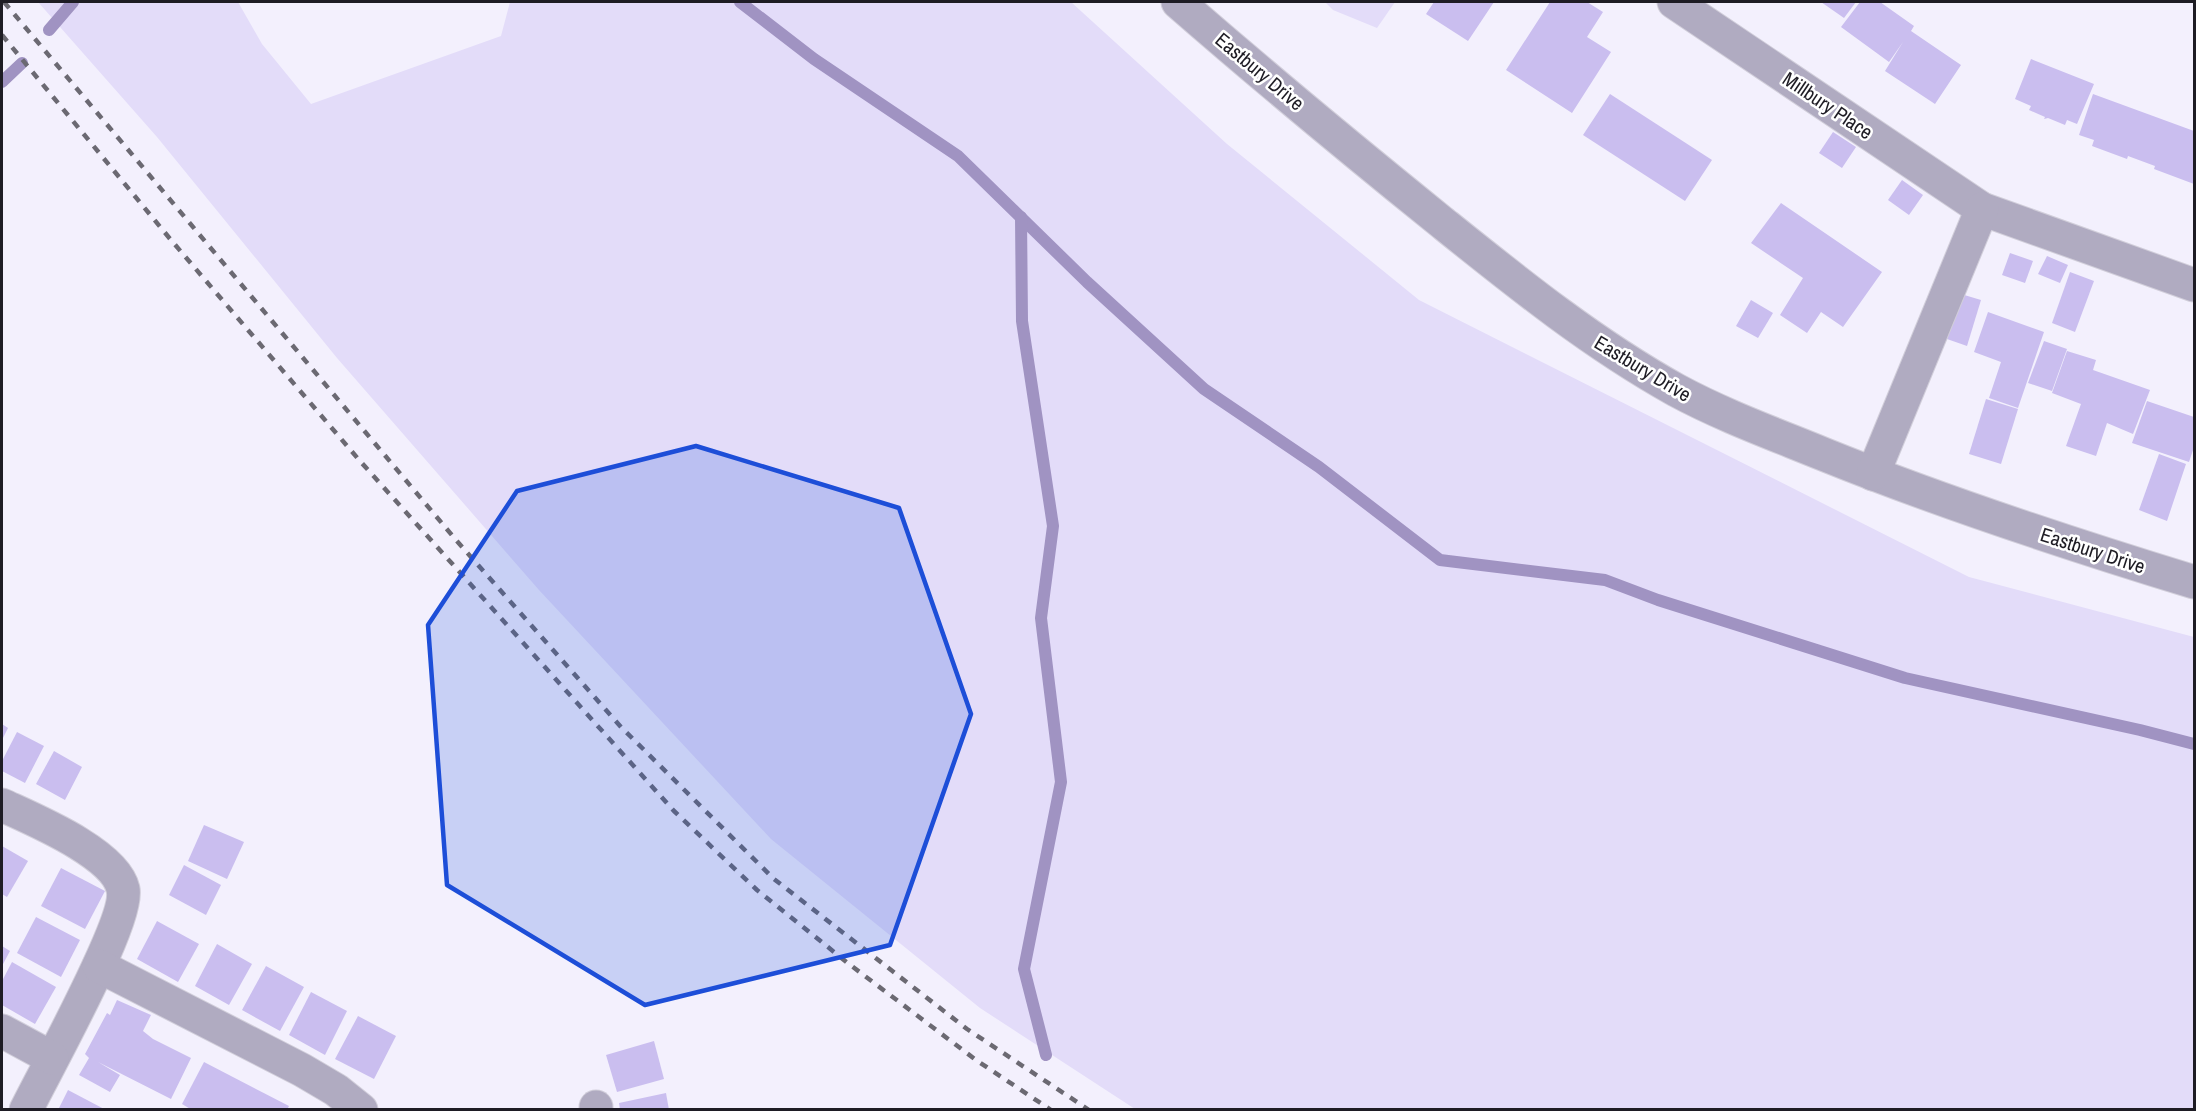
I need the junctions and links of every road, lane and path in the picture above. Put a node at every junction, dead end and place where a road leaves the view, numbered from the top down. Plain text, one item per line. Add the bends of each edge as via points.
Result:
1 (1178, 2) edge
2 (1674, 2) edge
3 (1982, 209) junction
4 (2194, 285) edge
5 (1873, 474) junction
6 (2194, 582) edge
7 (2, 805) edge
8 (99, 966) junction
9 (2, 1031) edge
10 (52, 1058) junction
11 (26, 1110) edge
12 (361, 1110) edge

1 - 5 street, Eastbury Drive via 1544,305 1612,352 1678,391
2 - 3 street, Millbury Place
3 - 4 street, Millbury Place
3 - 5 street
5 - 6 street, Eastbury Drive
7 - 8 street via 70,839 98,856 113,871 123,889 121,907
8 - 10 street
8 - 12 street via 302,1071
9 - 10 street
10 - 11 street

